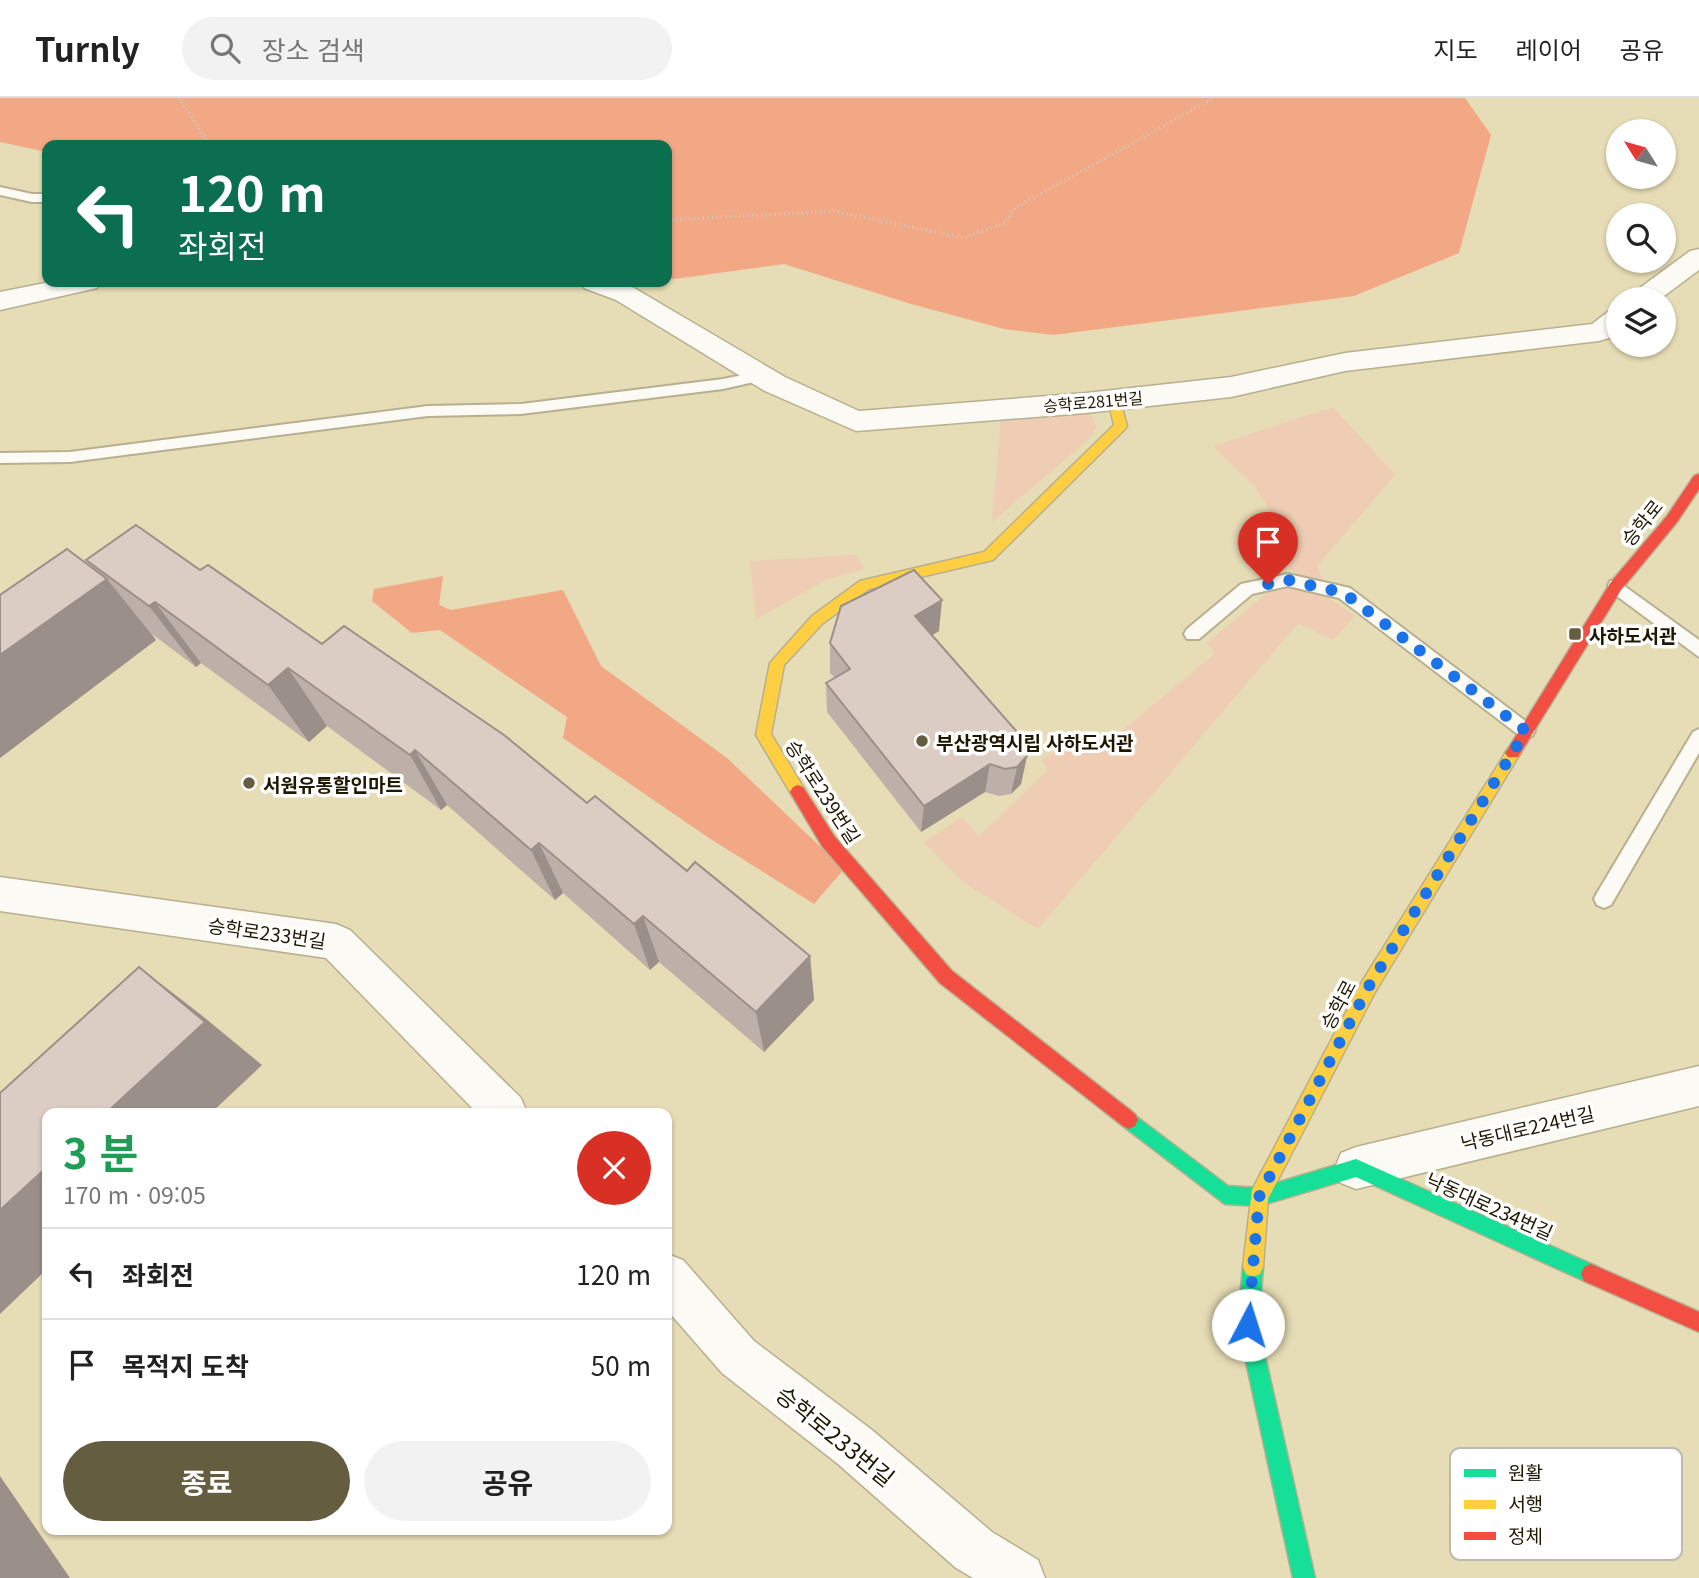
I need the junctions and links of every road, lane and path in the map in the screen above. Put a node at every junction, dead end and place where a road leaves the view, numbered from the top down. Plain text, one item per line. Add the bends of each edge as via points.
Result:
1 (179, 98) edge
2 (1214, 98) edge
3 (207, 140) edge
4 (0, 191) edge
5 (42, 198) edge
6 (672, 220) edge
7 (1699, 257) edge
8 (65, 287) edge
9 (606, 287) edge
10 (1659, 287) edge
11 (0, 301) edge
12 (1606, 327) edge
13 (762, 376) junction
14 (1114, 400) junction
15 (0, 458) edge
16 (1699, 479) edge
17 (1672, 519) junction
18 (1690, 524) dead end
19 (1616, 586) junction
20 (1193, 634) dead end
21 (1699, 650) edge
22 (1526, 731) junction
23 (1699, 737) edge
24 (0, 894) edge
25 (1604, 899) dead end
26 (1699, 1086) edge
27 (501, 1108) edge
28 (1356, 1168) junction
29 (1259, 1197) junction
30 (672, 1282) edge
31 (1699, 1322) edge
32 (1020, 1578) edge
33 (1304, 1578) edge

1 - 3 path
2 - 6 path via 1015,208 1005,223 964,238 834,211
4 - 5 lane
7 - 10 street
8 - 11 street
9 - 13 street, 승학로281번길
12 - 14 street, 승학로281번길 via 1588,334 1345,362 1231,387
13 - 14 street, 승학로281번길 via 856,421
13 - 15 lane via 520,409 428,411 70,457
14 - 29 street, 승학로239번길 via 1121,426 988,556 865,585 817,620 778,663 763,736 828,841 946,977 1226,1195
16 - 17 street, 승학로
17 - 18 street
17 - 19 street, 승학로
19 - 21 lane
19 - 22 street, 승학로
20 - 22 lane via 1247,589 1288,580 1344,593
22 - 29 street, 승학로 via 1369,986
23 - 25 lane
24 - 27 street, 승학로233번길 via 336,942
26 - 28 street, 낙동대로224번길
28 - 29 street
28 - 31 street, 낙동대로234번길
29 - 33 street, 승학로 via 1248,1325
30 - 32 street, 승학로233번길 via 738,1357 855,1447 974,1550

